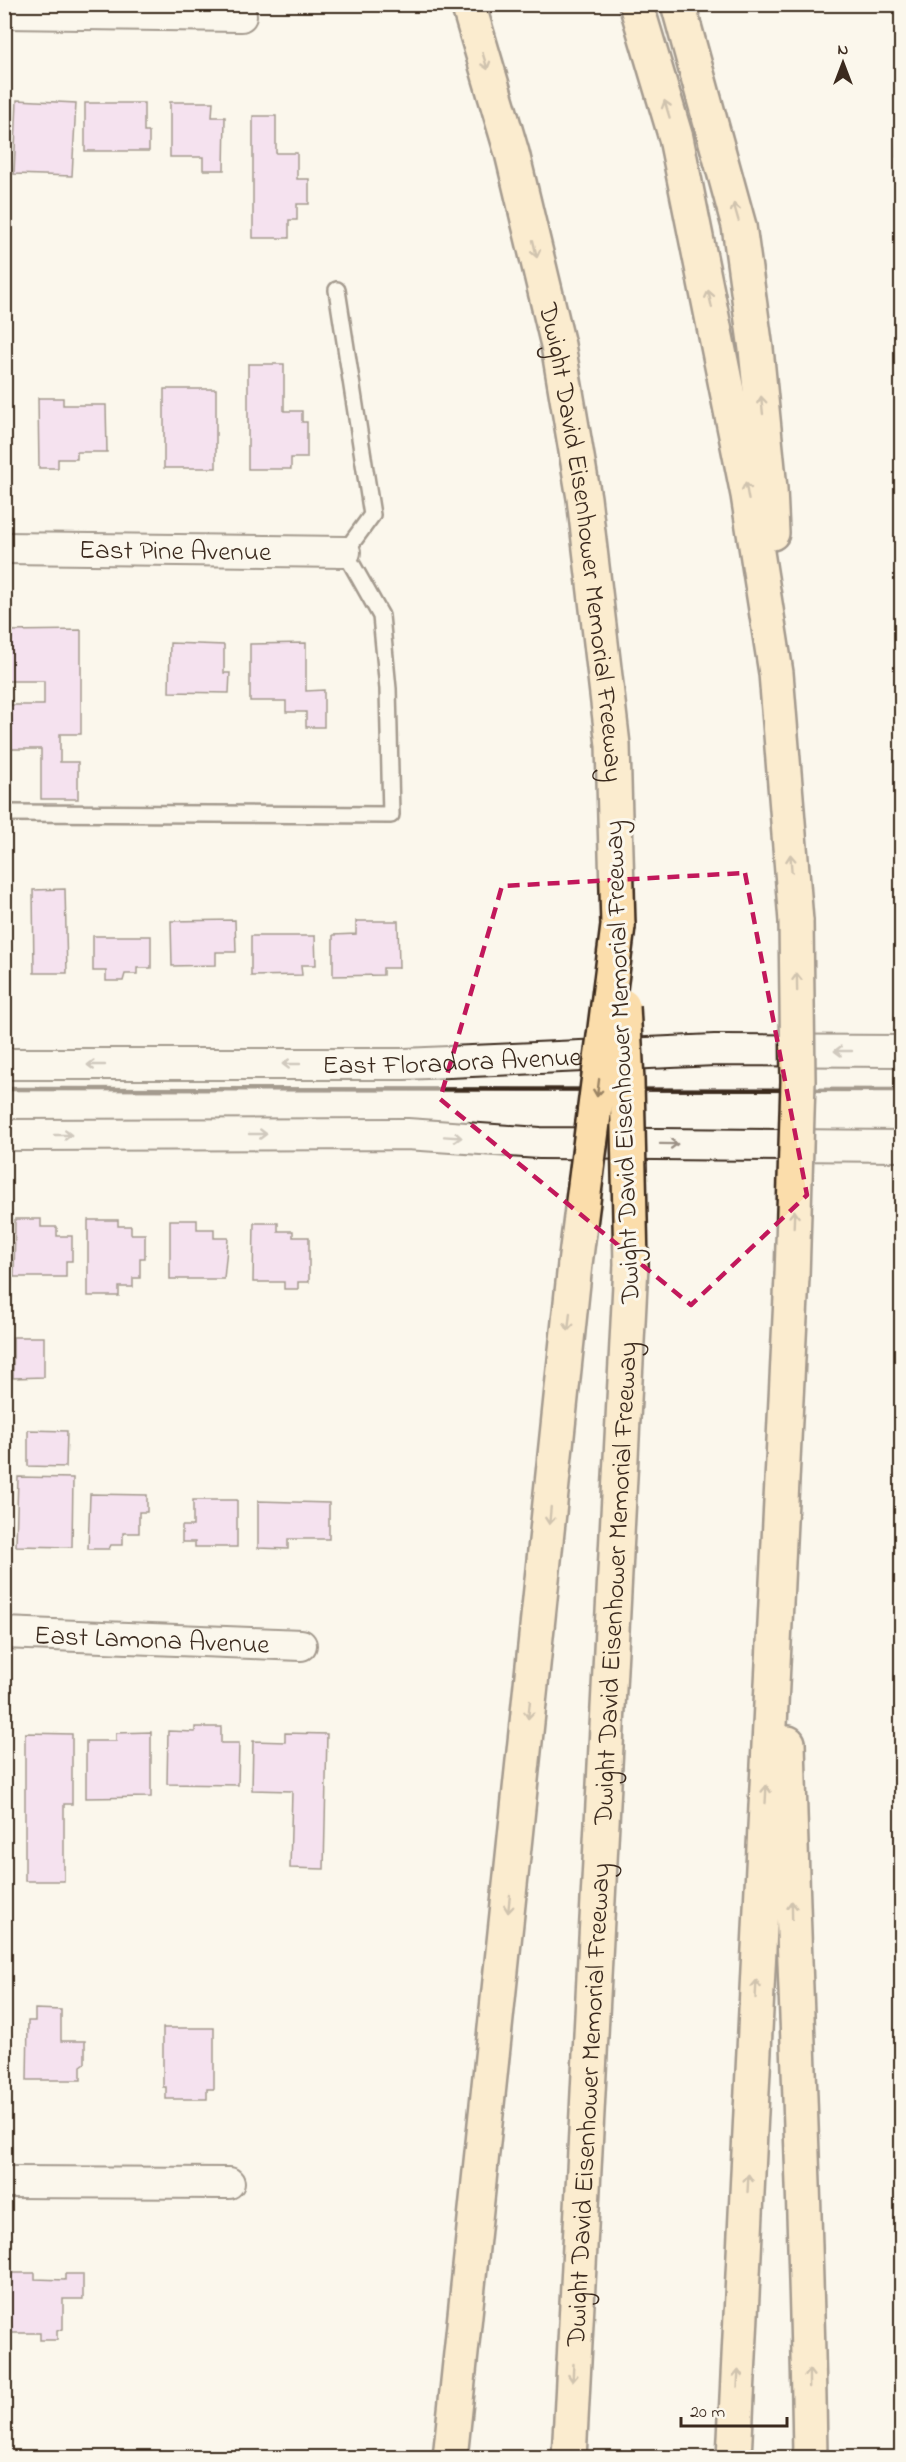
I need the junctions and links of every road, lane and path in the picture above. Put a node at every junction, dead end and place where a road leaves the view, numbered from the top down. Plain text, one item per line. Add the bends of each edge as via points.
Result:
1 (468, 4) edge
2 (636, 4) edge
3 (678, 4) edge
4 (4, 13) edge
5 (241, 16) dead end
6 (337, 290) dead end
7 (4, 548) edge
8 (345, 552) junction
9 (776, 673) junction
10 (4, 813) edge
11 (618, 926) junction
12 (902, 1051) edge
13 (4, 1064) edge
14 (4, 1135) edge
15 (902, 1146) edge
16 (782, 1478) junction
17 (4, 1633) edge
18 (302, 1645) dead end
19 (793, 1952) junction
20 (4, 2182) edge
21 (229, 2183) dead end
22 (469, 2268) junction
23 (432, 2457) edge
24 (450, 2457) edge
25 (569, 2457) edge
26 (734, 2457) edge
27 (788, 2457) edge
28 (810, 2457) edge

1 -> 11 highway, Dwight David Eisenhower Memorial Freeway via 512,153 558,345 584,498 613,745
9 -> 2 highway via 717,331 676,138
9 -> 3 highway via 770,489 739,226
4 - 5 street
6 - 8 lane via 372,515
7 - 8 street, East Pine Avenue
8 - 10 lane via 381,616 388,689 391,815
16 -> 9 highway, bridge via 798,1081 796,921
11 -> 22 highway, bridge via 575,1264
11 -> 25 highway, Dwight David Eisenhower Memorial Freeway, bridge via 627,1081 631,1266
12 -> 13 street, East Floradora Avenue via 715,1050 404,1064
14 -> 15 street via 407,1134 540,1143
19 -> 16 highway
26 -> 16 highway
17 - 18 street, East Lamona Avenue
19 - 27 highway
28 -> 19 highway via 808,2273
20 - 21 street
22 - 23 highway
22 - 24 highway

